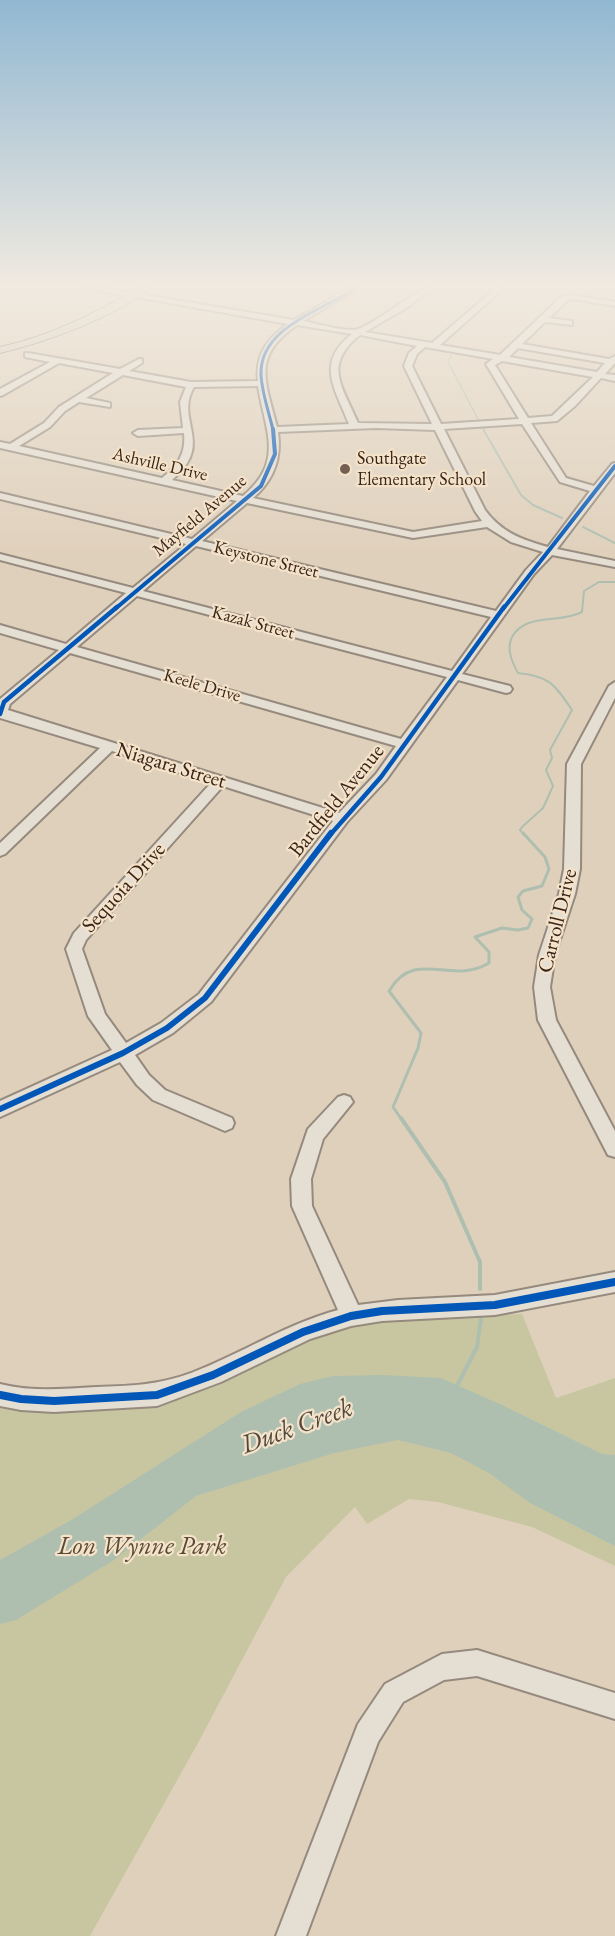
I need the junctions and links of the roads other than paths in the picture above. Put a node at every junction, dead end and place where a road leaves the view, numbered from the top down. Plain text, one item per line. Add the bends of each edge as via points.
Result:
1 (26, 378) edge
2 (111, 378) edge
3 (149, 378) edge
4 (262, 378) edge
5 (336, 378) edge
6 (414, 378) edge
7 (498, 378) edge
8 (595, 378) edge
9 (263, 383) junction
10 (191, 386) junction
11 (0, 393) edge
12 (77, 399) junction
13 (107, 405) dead end
14 (525, 423) junction
15 (355, 426) junction
16 (437, 427) junction
17 (188, 430) junction
18 (273, 430) junction
19 (138, 433) dead end
20 (0, 445) edge
21 (12, 447) junction
22 (615, 466) edge
23 (163, 482) junction
24 (596, 490) junction
25 (0, 496) edge
26 (243, 500) junction
27 (490, 523) junction
28 (192, 542) junction
29 (551, 550) junction
30 (0, 557) edge
31 (615, 564) edge
32 (132, 592) junction
33 (498, 615) junction
34 (0, 629) edge
35 (66, 648) junction
36 (454, 676) junction
37 (615, 686) edge
38 (506, 689) dead end
39 (0, 713) edge
40 (607, 715) edge
41 (403, 744) junction
42 (109, 747) junction
43 (220, 781) junction
44 (342, 819) junction
45 (0, 851) edge
46 (123, 1053) junction
47 (344, 1102) dead end
48 (0, 1109) edge
49 (225, 1123) dead end
50 (615, 1149) edge
51 (615, 1282) edge
52 (352, 1316) junction
53 (0, 1395) edge
54 (615, 1706) edge
55 (291, 1936) edge

1 - 11 street
2 - 12 street
3 - 10 street
4 - 9 street, Mayfield Avenue
5 - 15 street
6 - 16 street
7 - 14 street
8 - 14 street via 559,416
9 - 10 street
9 - 18 street, Mayfield Avenue
10 - 17 street via 185,398
12 - 13 street
12 - 21 street via 47,425
14 - 16 street
14 - 24 street via 563,480
15 - 16 street
15 - 18 street
16 - 27 street
17 - 19 street
17 - 23 street via 187,457
18 - 26 street, Mayfield Avenue via 275,452 269,472 261,486
20 - 21 street, Ashville Drive
21 - 23 street, Ashville Drive
22 - 24 street, Bardfield Avenue
23 - 26 street, Ashville Drive
24 - 29 street, Bardfield Avenue
25 - 28 street, Keystone Street
26 - 27 street, Ashville Drive via 413,535
26 - 28 street, Mayfield Avenue
27 - 29 street via 503,535
28 - 32 street, Mayfield Avenue
28 - 33 street, Keystone Street
29 - 31 street
29 - 33 street, Bardfield Avenue
30 - 32 street, Kazak Street
32 - 35 street, Mayfield Avenue
32 - 36 street, Kazak Street
33 - 36 street, Bardfield Avenue
34 - 35 street, Keele Drive
35 - 39 street, Mayfield Avenue via 4,702
35 - 41 street, Keele Drive
36 - 38 street, Kazak Street
36 - 41 street, Bardfield Avenue
37 - 40 street, Carroll Drive
39 - 42 street, Niagara Street
40 - 50 street, Carroll Drive via 574,764 572,869 547,955 542,987 547,1020
41 - 44 street, Bardfield Avenue via 381,777
42 - 43 street, Niagara Street
42 - 45 street
43 - 44 street, Niagara Street
43 - 46 street, Sequoia Drive via 80,937 74,949 97,1016
44 - 46 street, Bardfield Avenue via 205,998 167,1028
46 - 48 street, Bardfield Avenue
46 - 49 street, Sequoia Drive via 159,1095
47 - 52 street via 315,1135 301,1179 302,1206
51 - 52 street via 519,1304 406,1308
52 - 53 street via 291,1336 199,1382 164,1393 74,1400
54 - 55 street via 477,1663 442,1667 394,1694 368,1734

